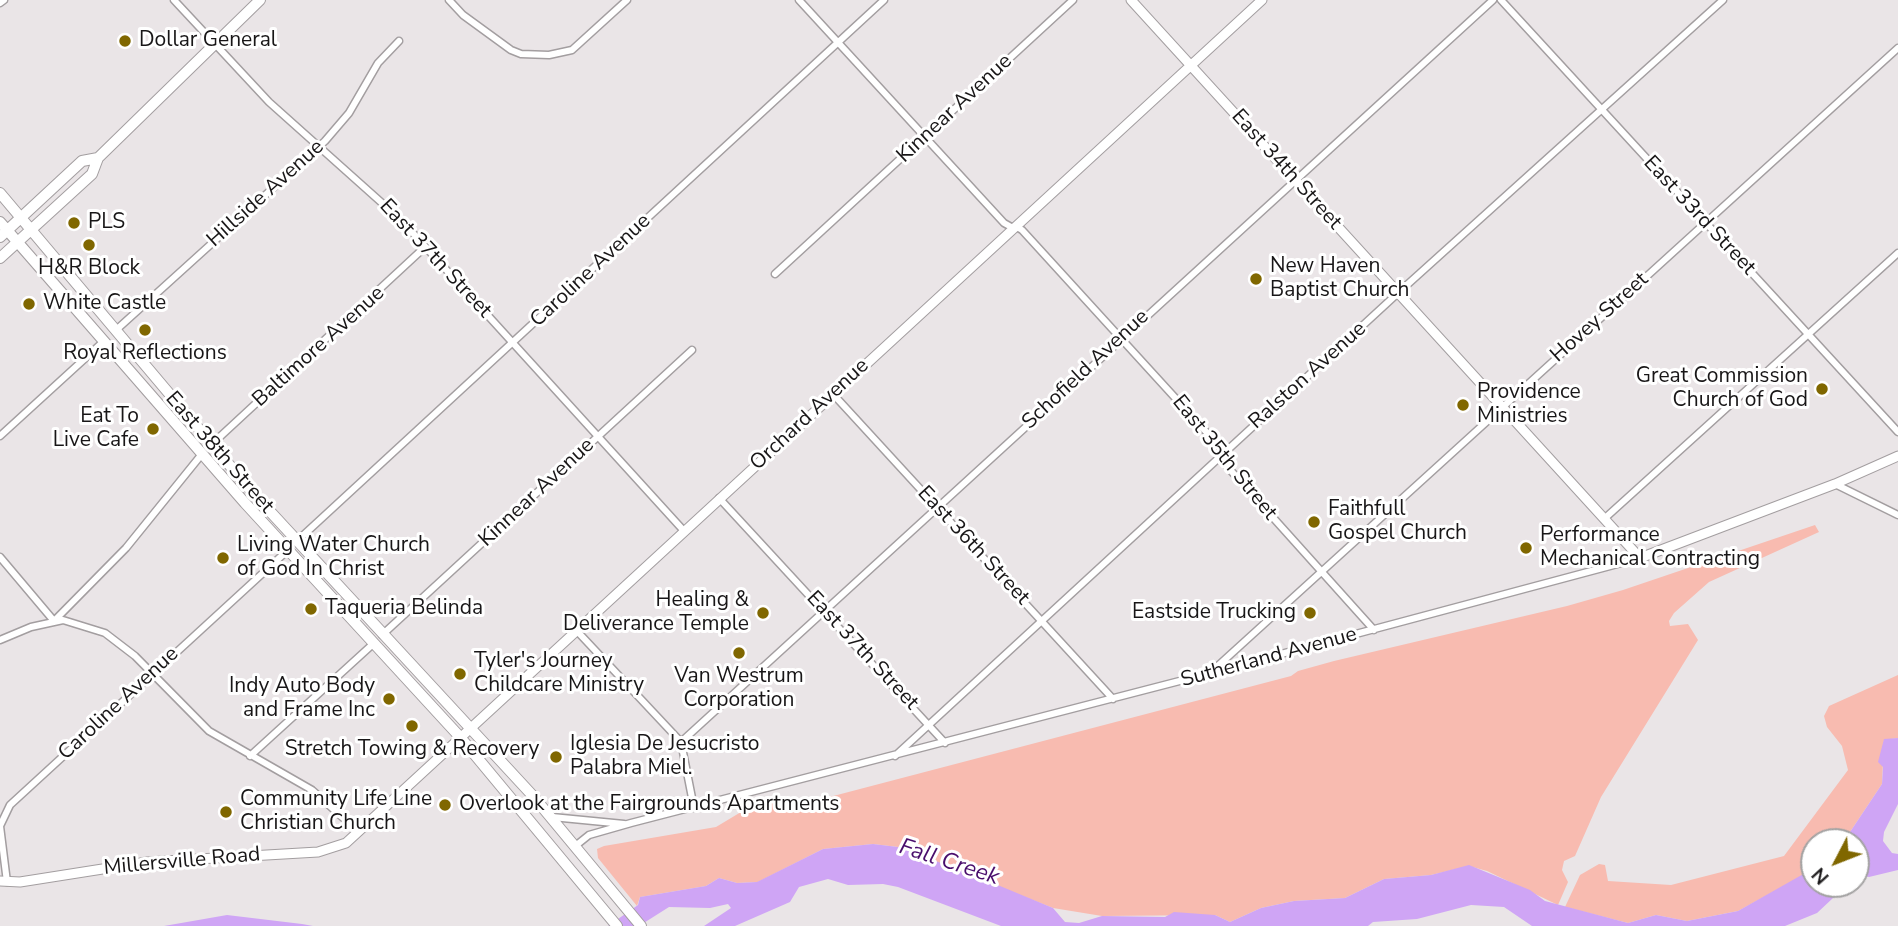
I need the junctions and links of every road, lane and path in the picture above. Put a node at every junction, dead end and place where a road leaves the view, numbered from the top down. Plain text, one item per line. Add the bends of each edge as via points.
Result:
1 (174, 0) edge
2 (260, 0) edge
3 (449, 0) edge
4 (627, 0) edge
5 (799, 0) edge
6 (884, 0) edge
7 (1073, 0) edge
8 (1131, 0) edge
9 (1262, 0) edge
10 (1493, 0) edge
11 (1501, 0) edge
12 (1723, 0) edge
13 (399, 41) dead end
14 (838, 43) junction
15 (214, 46) junction
16 (1898, 48) edge
17 (1190, 65) junction
18 (1601, 110) junction
19 (925, 136) junction
20 (320, 146) junction
21 (98, 158) junction
22 (1294, 179) junction
23 (0, 193) edge
24 (20, 219) junction
25 (1705, 222) junction
26 (1014, 227) junction
27 (2, 230) edge
28 (30, 230) junction
29 (17, 242) junction
30 (425, 247) junction
31 (1898, 253) edge
32 (0, 258) edge
33 (775, 274) dead end
34 (1398, 293) junction
35 (115, 331) junction
36 (1809, 333) junction
37 (1121, 338) junction
38 (103, 342) junction
39 (513, 343) junction
40 (692, 350) dead end
41 (833, 394) junction
42 (1502, 407) junction
43 (1898, 432) edge
44 (0, 436) edge
45 (598, 437) junction
46 (211, 445) junction
47 (202, 454) junction
48 (1222, 454) junction
49 (1898, 456) edge
50 (1835, 484) junction
51 (719, 498) junction
52 (937, 507) junction
53 (1898, 515) edge
54 (1604, 519) junction
55 (684, 531) junction
56 (297, 541) junction
57 (288, 550) junction
58 (0, 557) edge
59 (1640, 558) junction
60 (1321, 572) junction
61 (825, 610) junction
62 (1041, 620) junction
63 (54, 621) junction
64 (576, 630) junction
65 (1374, 630) junction
66 (382, 635) junction
67 (0, 640) edge
68 (373, 644) junction
69 (152, 673) junction
70 (1210, 673) junction
71 (1113, 699) junction
72 (929, 724) junction
73 (471, 727) junction
74 (460, 737) junction
75 (681, 742) junction
76 (945, 743) junction
77 (250, 756) junction
78 (895, 756) junction
79 (694, 808) junction
80 (549, 816) junction
81 (626, 825) junction
82 (359, 832) junction
83 (574, 847) junction
84 (4, 881) edge
85 (617, 926) edge
86 (641, 926) edge

1 - 15 street, East 37th Street
2 - 15 main road
3 - 4 street via 514,52 549,54 572,50
5 - 14 street, East 35th Street
6 - 14 street, Caroline Avenue
7 - 19 street, Kinnear Avenue
8 - 17 street, East 34th Street
9 - 17 street, Orchard Avenue
10 - 22 street, Schofield Avenue
11 - 18 street, East 33rd Street
12 - 18 street, Ralston Avenue
13 - 20 street, Hillside Avenue via 378,64 343,122
14 - 19 street, East 35th Street
14 - 39 street, Caroline Avenue
15 - 20 street, East 37th Street
15 - 21 main road
16 - 25 street, Hovey Street
17 - 22 street, East 34th Street
17 - 26 street, Orchard Avenue
18 - 25 street, East 33rd Street
18 - 34 street, Ralston Avenue
19 - 26 street, East 35th Street via 1004,223
19 - 33 street, Kinnear Avenue
20 - 30 street, East 37th Street
20 - 35 street, Hillside Avenue
21 - 24 main road via 82,162
21 - 28 main road via 92,174
22 - 34 street, East 34th Street
22 - 37 street, Schofield Avenue
23 - 24 main road, East 38th Street
24 - 27 main road
24 - 28 main road, East 38th Street
25 - 36 street, East 33rd Street
25 - 42 street, Hovey Street
26 - 37 street, East 35th Street via 1023,230
26 - 41 street, Orchard Avenue
27 - 29 main road, East 38th Street
28 - 29 main road
28 - 35 main road, East 38th Street
29 - 32 main road
29 - 38 main road, East 38th Street
30 - 39 street, East 37th Street
30 - 46 street, Baltimore Avenue
31 - 36 street
34 - 42 street, East 34th Street
34 - 48 street, Ralston Avenue
35 - 46 main road, East 38th Street
36 - 43 street, East 33rd Street
36 - 54 street
37 - 48 street, East 35th Street
37 - 52 street, Schofield Avenue
38 - 44 street
38 - 47 main road, East 38th Street
39 - 45 street, East 37th Street
39 - 56 street, Caroline Avenue
40 - 45 street, Kinnear Avenue
41 - 51 street, Orchard Avenue
41 - 52 street, East 36th Street
42 - 54 street, East 34th Street
42 - 60 street, Hovey Street
45 - 55 street, East 37th Street
45 - 66 street, Kinnear Avenue
46 - 56 main road, East 38th Street
47 - 57 main road, East 38th Street
47 - 63 street via 126,548
48 - 60 street, East 35th Street via 1224,463
48 - 62 street, Ralston Avenue
49 - 50 street, Sutherland Avenue
50 - 53 street
50 - 59 street, Sutherland Avenue
51 - 55 street, Orchard Avenue
51 - 61 street, East 37th Street
52 - 61 street, Schofield Avenue
52 - 62 street, East 36th Street
54 - 59 street, East 34th Street
55 - 64 street, Orchard Avenue
56 - 66 main road, East 38th Street
57 - 68 main road, East 38th Street
57 - 69 street, Caroline Avenue
58 - 63 street
59 - 65 street, Sutherland Avenue
60 - 65 street, East 35th Street
60 - 70 street, Hovey Street
61 - 72 street, East 37th Street
61 - 75 street, Schofield Avenue
62 - 71 street, East 36th Street
62 - 72 street, Ralston Avenue
63 - 67 street
63 - 69 street via 81,623 105,633
64 - 73 street, Orchard Avenue
64 - 75 street
65 - 70 street, Sutherland Avenue
66 - 73 main road, East 38th Street
68 - 74 main road, East 38th Street
68 - 77 street
69 - 77 street via 202,725
69 - 84 street, Caroline Avenue via 8,808 0,826
70 - 71 street, Sutherland Avenue
71 - 76 street, Sutherland Avenue
72 - 76 street, East 37th Street
72 - 78 street, Ralston Avenue
73 - 74 street, Orchard Avenue
73 - 80 main road, East 38th Street
74 - 82 street, Orchard Avenue
74 - 85 main road, East 38th Street
75 - 79 street
76 - 78 street, Sutherland Avenue
77 - 82 street via 312,790
78 - 79 street, Sutherland Avenue
79 - 81 street, Sutherland Avenue
80 - 81 street, Sutherland Avenue
80 - 83 main road, East 38th Street
81 - 83 street, Sutherland Avenue via 589,835
82 - 84 street, Millersville Road via 324,851 147,862
83 - 86 main road, East 38th Street

